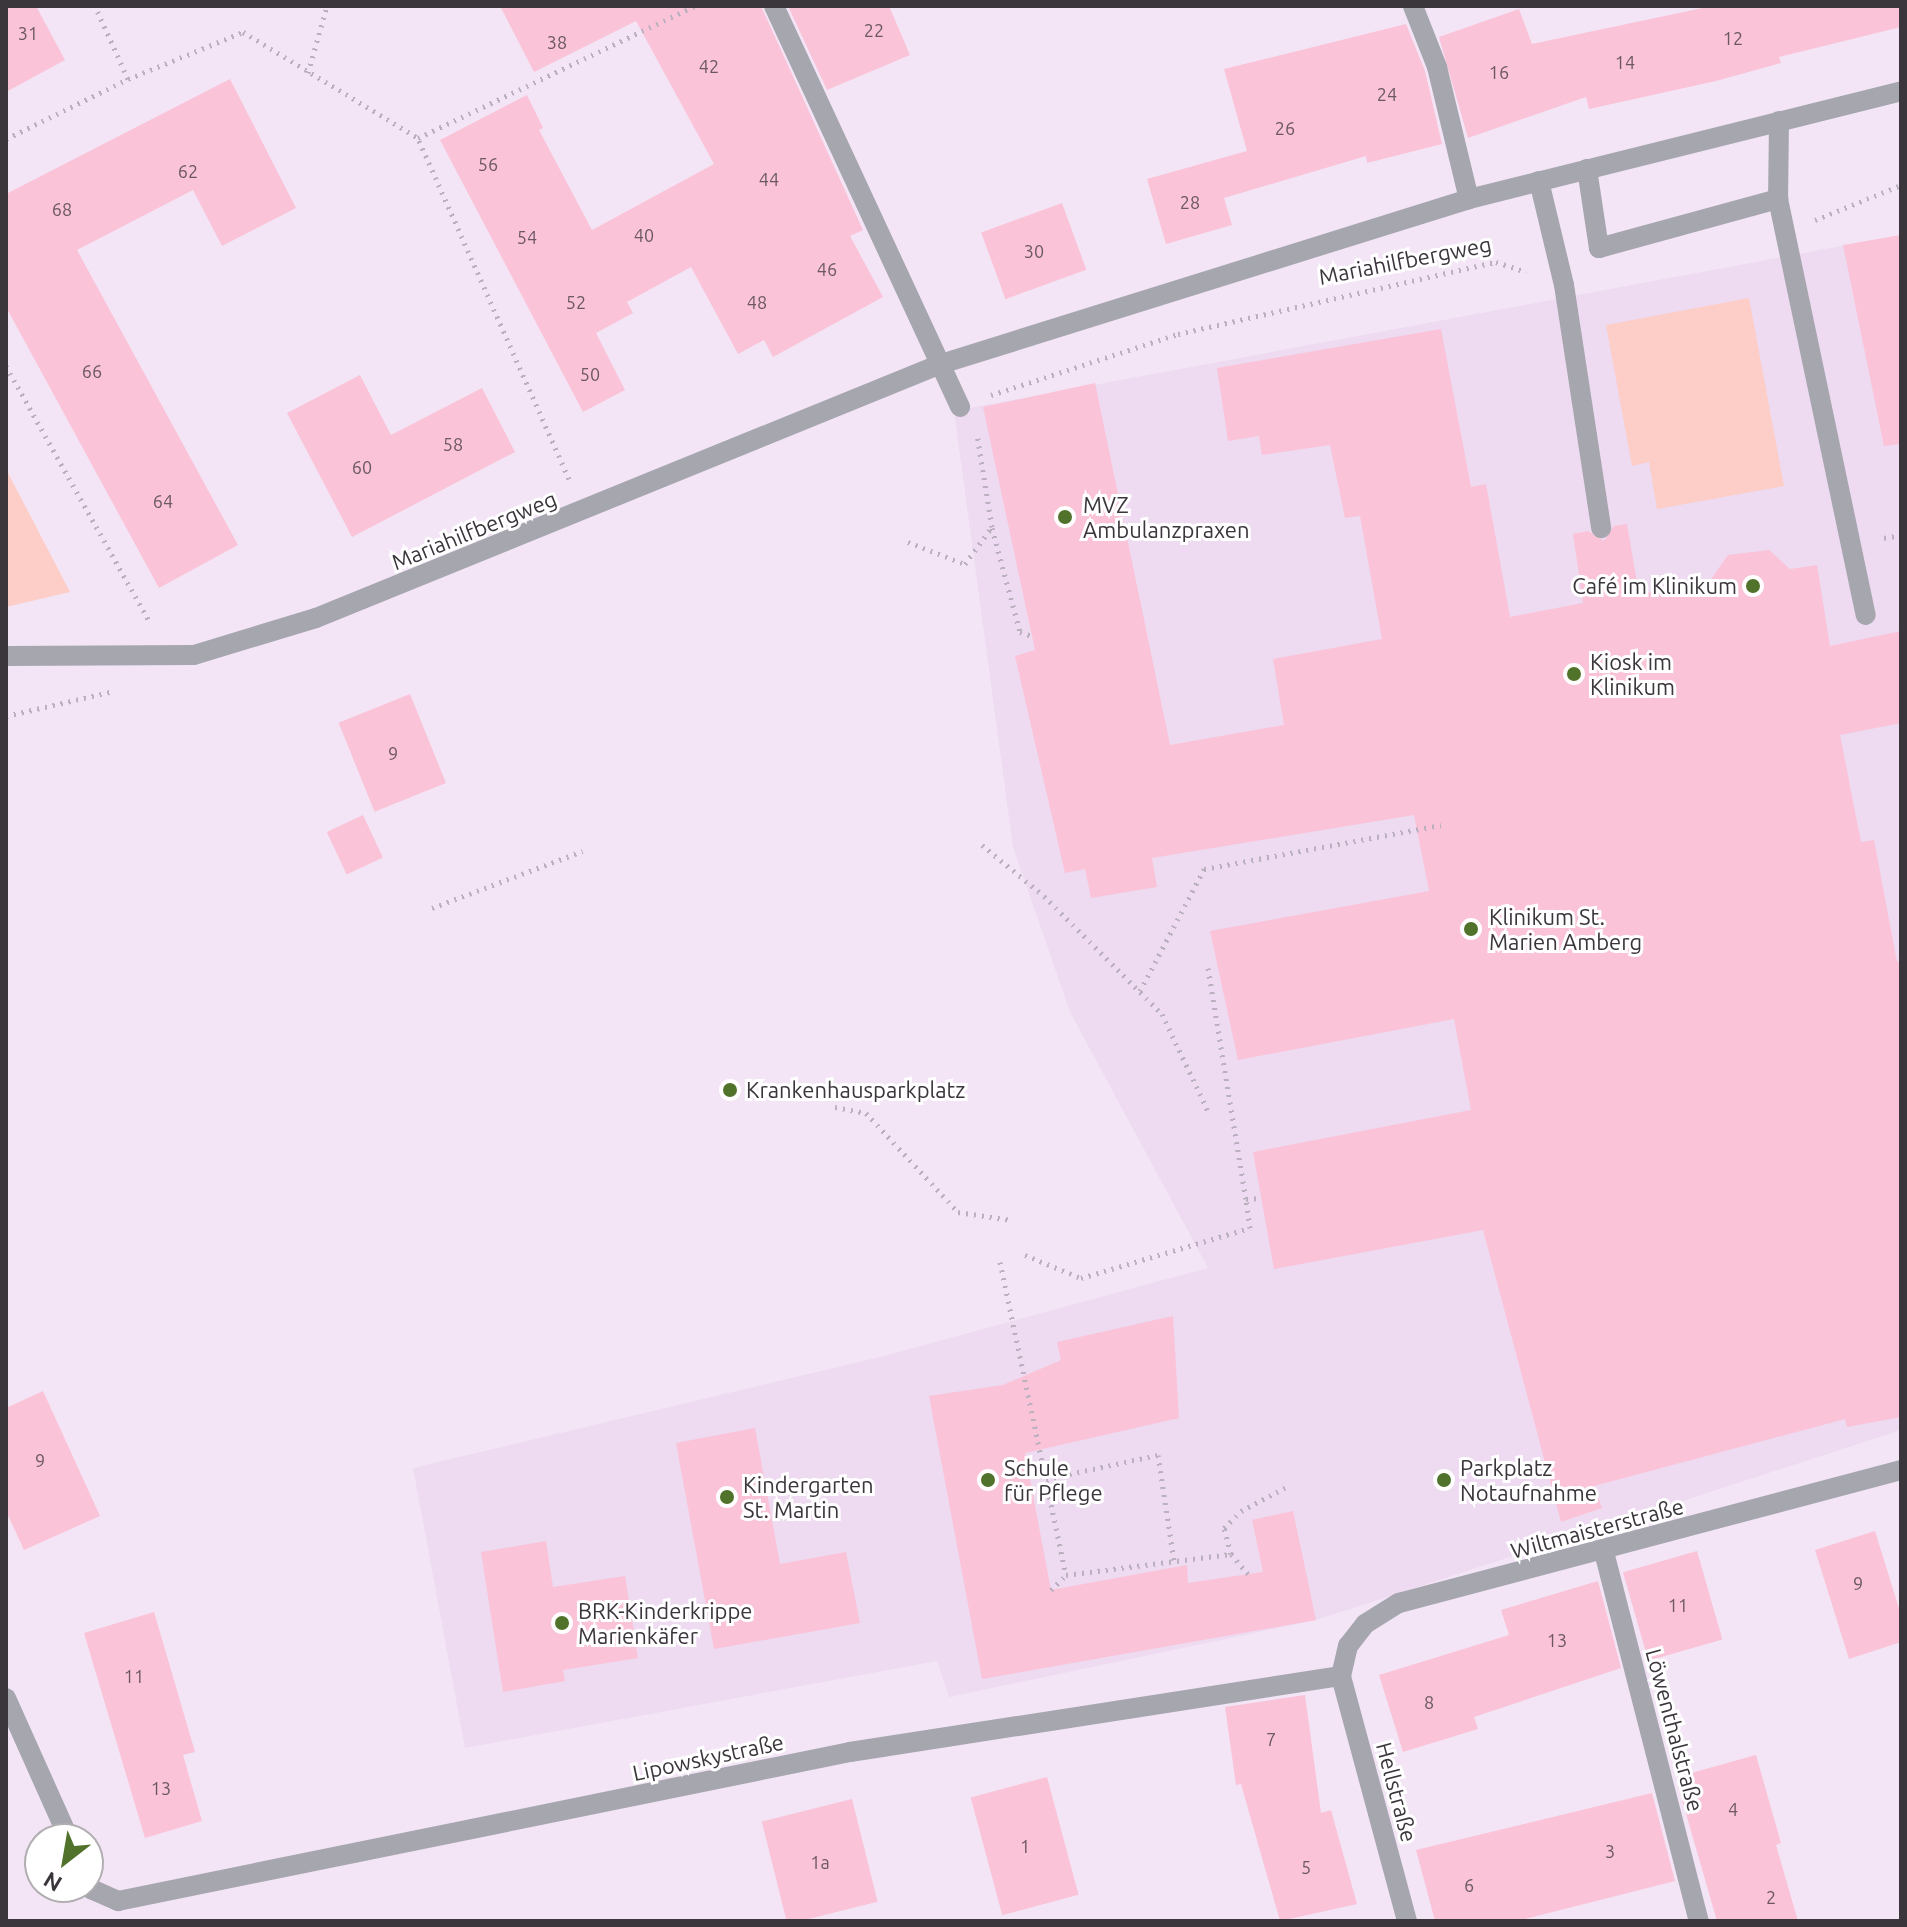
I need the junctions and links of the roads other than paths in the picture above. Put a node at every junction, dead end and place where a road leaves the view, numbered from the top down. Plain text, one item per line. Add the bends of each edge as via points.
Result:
1 (774, 6) edge
2 (1413, 6) edge
3 (1901, 91) edge
4 (1779, 121) junction
5 (1587, 169) junction
6 (1539, 181) junction
7 (1469, 199) junction
8 (1778, 199) junction
9 (941, 364) junction
10 (966, 404) road end
11 (1601, 528) dead end
12 (1866, 615) dead end
13 (6, 656) edge
14 (1901, 1470) edge
15 (1604, 1552) junction
16 (1341, 1676) junction
17 (6, 1698) edge
18 (62, 1823) edge
19 (104, 1894) edge
20 (1407, 1921) edge
21 (1699, 1921) edge

1 - 9 street
2 - 7 street via 1437,67
3 - 4 street, Mariahilfbergweg
4 - 5 street, Mariahilfbergweg
4 - 8 street
5 - 6 street, Mariahilfbergweg
5 - 8 street via 1599,248
6 - 7 street, Mariahilfbergweg
6 - 11 street via 1564,285
7 - 9 street, Mariahilfbergweg
8 - 12 street
9 - 10 street
9 - 13 street, Mariahilfbergweg via 316,618 194,655
14 - 15 street, Wiltmaisterstraße
15 - 16 street, Wiltmaisterstraße via 1399,1603 1365,1624 1348,1646
15 - 21 street, Löwenthalstraße
16 - 19 street, Lipowskystraße via 850,1752 118,1901
16 - 20 street, Hellstraße
17 - 18 street

